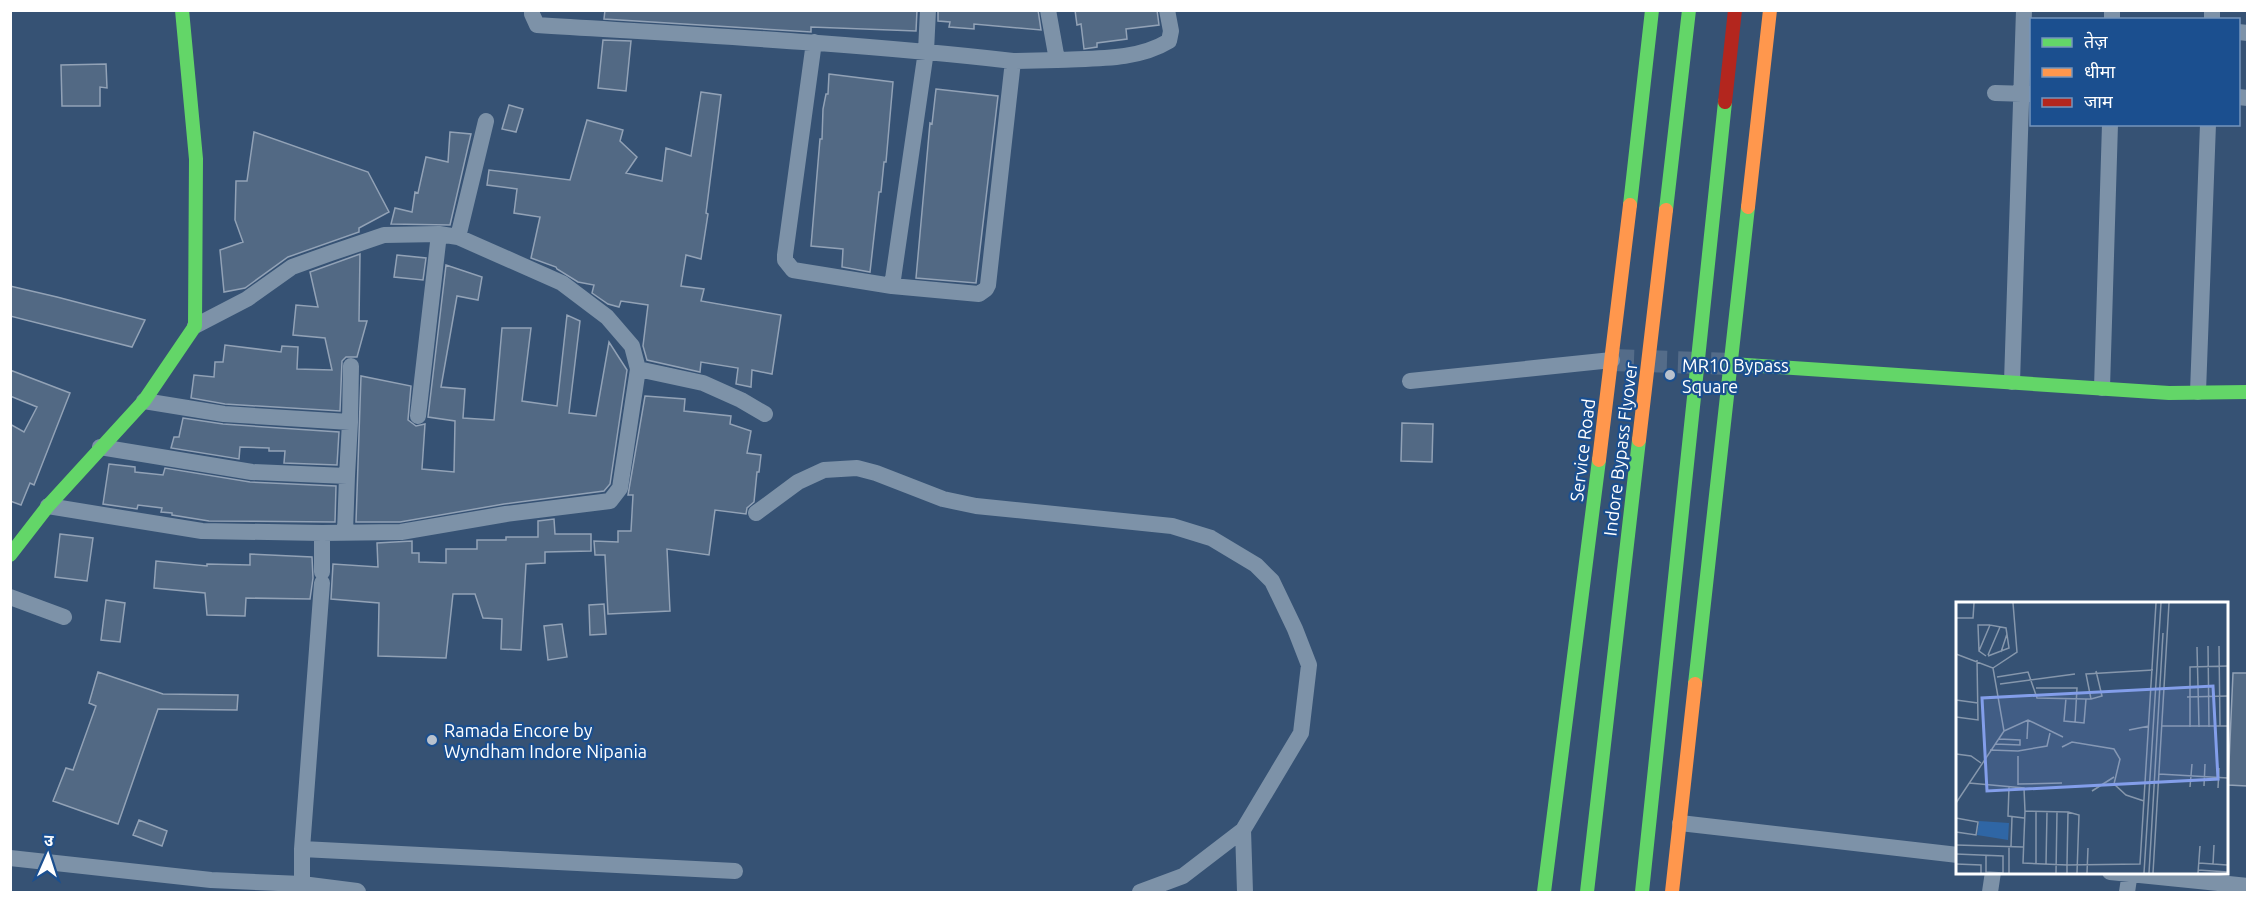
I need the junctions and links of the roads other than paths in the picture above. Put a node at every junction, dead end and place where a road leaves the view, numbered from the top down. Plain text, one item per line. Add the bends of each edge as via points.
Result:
1 (182, 10) edge
2 (532, 10) edge
3 (928, 10) edge
4 (1048, 10) edge
5 (1167, 10) edge
6 (1652, 10) edge
7 (1689, 10) edge
8 (1735, 10) edge
9 (1770, 10) edge
10 (2024, 10) edge
11 (814, 42) junction
12 (926, 51) junction
13 (1057, 60) junction
14 (1013, 61) junction
15 (1995, 93) dead end
16 (2026, 94) edge
17 (486, 121) dead end
18 (2109, 126) edge
19 (2208, 126) edge
20 (439, 234) junction
21 (458, 237) junction
22 (891, 286) junction
23 (195, 326) junction
24 (1612, 360) junction
25 (1731, 364) junction
26 (351, 366) dead end
27 (638, 369) junction
28 (1410, 381) dead end
29 (2012, 382) junction
30 (2102, 388) junction
31 (2199, 392) junction
32 (2247, 392) edge
33 (144, 401) junction
34 (765, 414) dead end
35 (418, 416) dead end
36 (350, 422) junction
37 (100, 447) junction
38 (347, 476) junction
39 (48, 506) junction
40 (756, 513) dead end
41 (345, 532) junction
42 (322, 533) junction
43 (10, 555) edge
44 (10, 597) edge
45 (64, 617) dead end
46 (1680, 823) junction
47 (1243, 830) junction
48 (302, 849) junction
49 (1956, 855) edge
50 (10, 858) edge
51 (735, 871) dead end
52 (1994, 873) edge
53 (2129, 873) edge
54 (302, 884) junction
55 (210, 886) edge
56 (2247, 886) edge
57 (358, 892) edge
58 (1140, 892) edge
59 (1245, 892) edge
60 (1544, 892) edge
61 (1587, 892) edge
62 (1642, 892) edge
63 (1672, 892) edge
64 (1990, 892) edge
65 (2127, 892) edge

1 - 23 main road via 196,159
2 - 11 street via 537,25
3 - 12 street
4 - 13 street
5 - 13 street via 1169,41 1159,47 1135,56
6 - 24 main road, Service Road
7 - 61 main road, Indore Bypass Flyover, bridge
8 - 62 main road, bridge
9 - 25 main road
10 - 16 street
11 - 12 street
11 - 22 street via 785,260 793,270
12 - 14 street
12 - 22 street
13 - 14 street
14 - 22 street via 987,289 979,294
15 - 16 street
16 - 29 street
17 - 21 street
18 - 30 street
19 - 31 street
20 - 21 street
20 - 23 street via 384,235 330,252 292,267 247,299
20 - 35 street
21 - 27 street via 562,284 607,317 632,346
23 - 33 main road
24 - 28 street
24 - 60 main road, Service Road
25 - 29 main road
25 - 46 main road
26 - 36 street
27 - 34 street via 703,383
27 - 41 street via 620,488 610,501 401,532
29 - 30 main road
30 - 31 main road
31 - 32 main road
33 - 36 street via 224,414
33 - 37 main road
36 - 38 street
37 - 38 street via 252,472
37 - 39 main road
38 - 41 street
39 - 42 street via 202,531
39 - 43 main road
40 - 47 street via 798,482 824,470 857,468 943,499 976,506 1172,526 1211,538 1256,566 1272,581 1309,665 1301,733
41 - 42 street
42 - 48 street
44 - 45 street
46 - 49 street
46 - 63 main road
47 - 58 street via 1183,876
47 - 59 street
48 - 51 street
48 - 54 street
50 - 55 street
52 - 64 street
53 - 56 street
53 - 65 street
54 - 55 street
54 - 57 street

